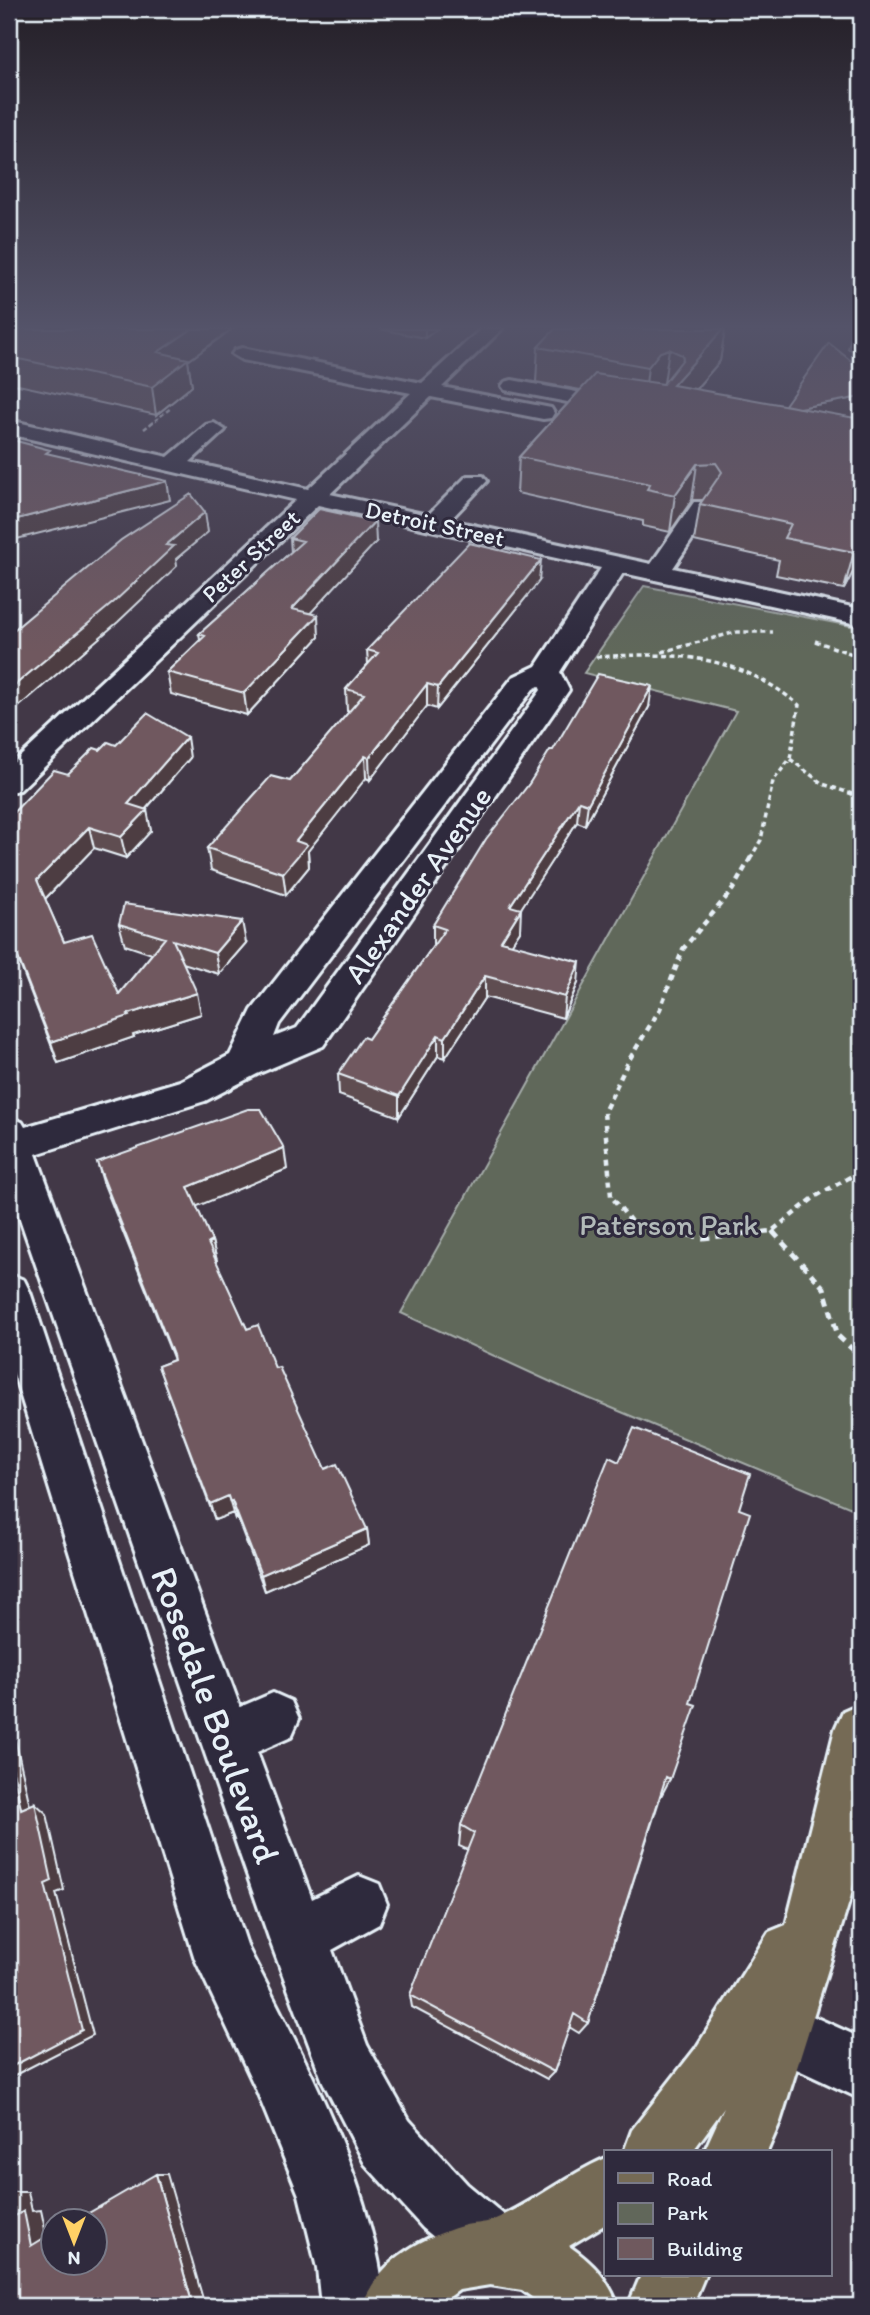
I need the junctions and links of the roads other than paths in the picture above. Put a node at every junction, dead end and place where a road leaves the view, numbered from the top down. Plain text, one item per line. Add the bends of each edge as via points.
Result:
1 (52, 437) edge
2 (206, 437) edge
3 (378, 437) edge
4 (172, 465) junction
5 (314, 497) junction
6 (702, 507) edge
7 (433, 524) junction
8 (459, 529) junction
9 (617, 563) junction
10 (658, 572) junction
11 (853, 608) edge
12 (546, 671) junction
13 (9, 783) edge
14 (244, 1064) junction
15 (10, 1142) edge
16 (9, 1292) edge
17 (124, 1459) junction
18 (71, 1485) junction
19 (273, 1719) dead end
20 (226, 1739) junction
21 (859, 1746) edge
22 (822, 1899) junction
23 (359, 1904) dead end
24 (297, 1938) junction
25 (779, 2030) junction
26 (861, 2069) edge
27 (656, 2150) edge
28 (735, 2150) edge
29 (604, 2190) edge
30 (500, 2252) junction
31 (673, 2276) edge
32 (353, 2306) edge
33 (394, 2306) edge
34 (586, 2306) edge
35 (660, 2306) edge

1 - 4 street, Detroit Street
2 - 4 street
3 - 5 street, Peter Street
4 - 5 street, Detroit Street
5 - 7 street, Detroit Street
5 - 13 street, Peter Street
6 - 10 street
7 - 8 street, Detroit Street
7 - 8 street via 485,484
8 - 9 street, Detroit Street
9 - 10 street, Detroit Street
9 - 12 street, Alexander Avenue
10 - 11 street, Detroit Street via 762,583
12 - 14 street, Alexander Avenue via 523,683 264,1019
12 - 14 street, Alexander Avenue via 555,690 310,1037
14 - 15 street, Alexander Avenue via 192,1091
15 - 17 street, Rosedale Boulevard
16 - 18 street, Rosedale Boulevard
17 - 18 street
17 - 20 street, Rosedale Boulevard
18 - 32 street, Rosedale Boulevard via 223,1959 279,2071 330,2195 349,2268
19 - 20 street
20 - 24 street, Rosedale Boulevard
21 - 22 main road
22 - 25 main road
22 - 27 main road via 717,2069
23 - 24 street
24 - 30 street, Rosedale Boulevard via 344,2061 387,2142 445,2206
25 - 26 street
25 - 28 main road via 750,2122
29 - 30 main road
30 - 33 main road via 453,2258 413,2284
30 - 34 main road via 530,2260 557,2276
31 - 35 main road

